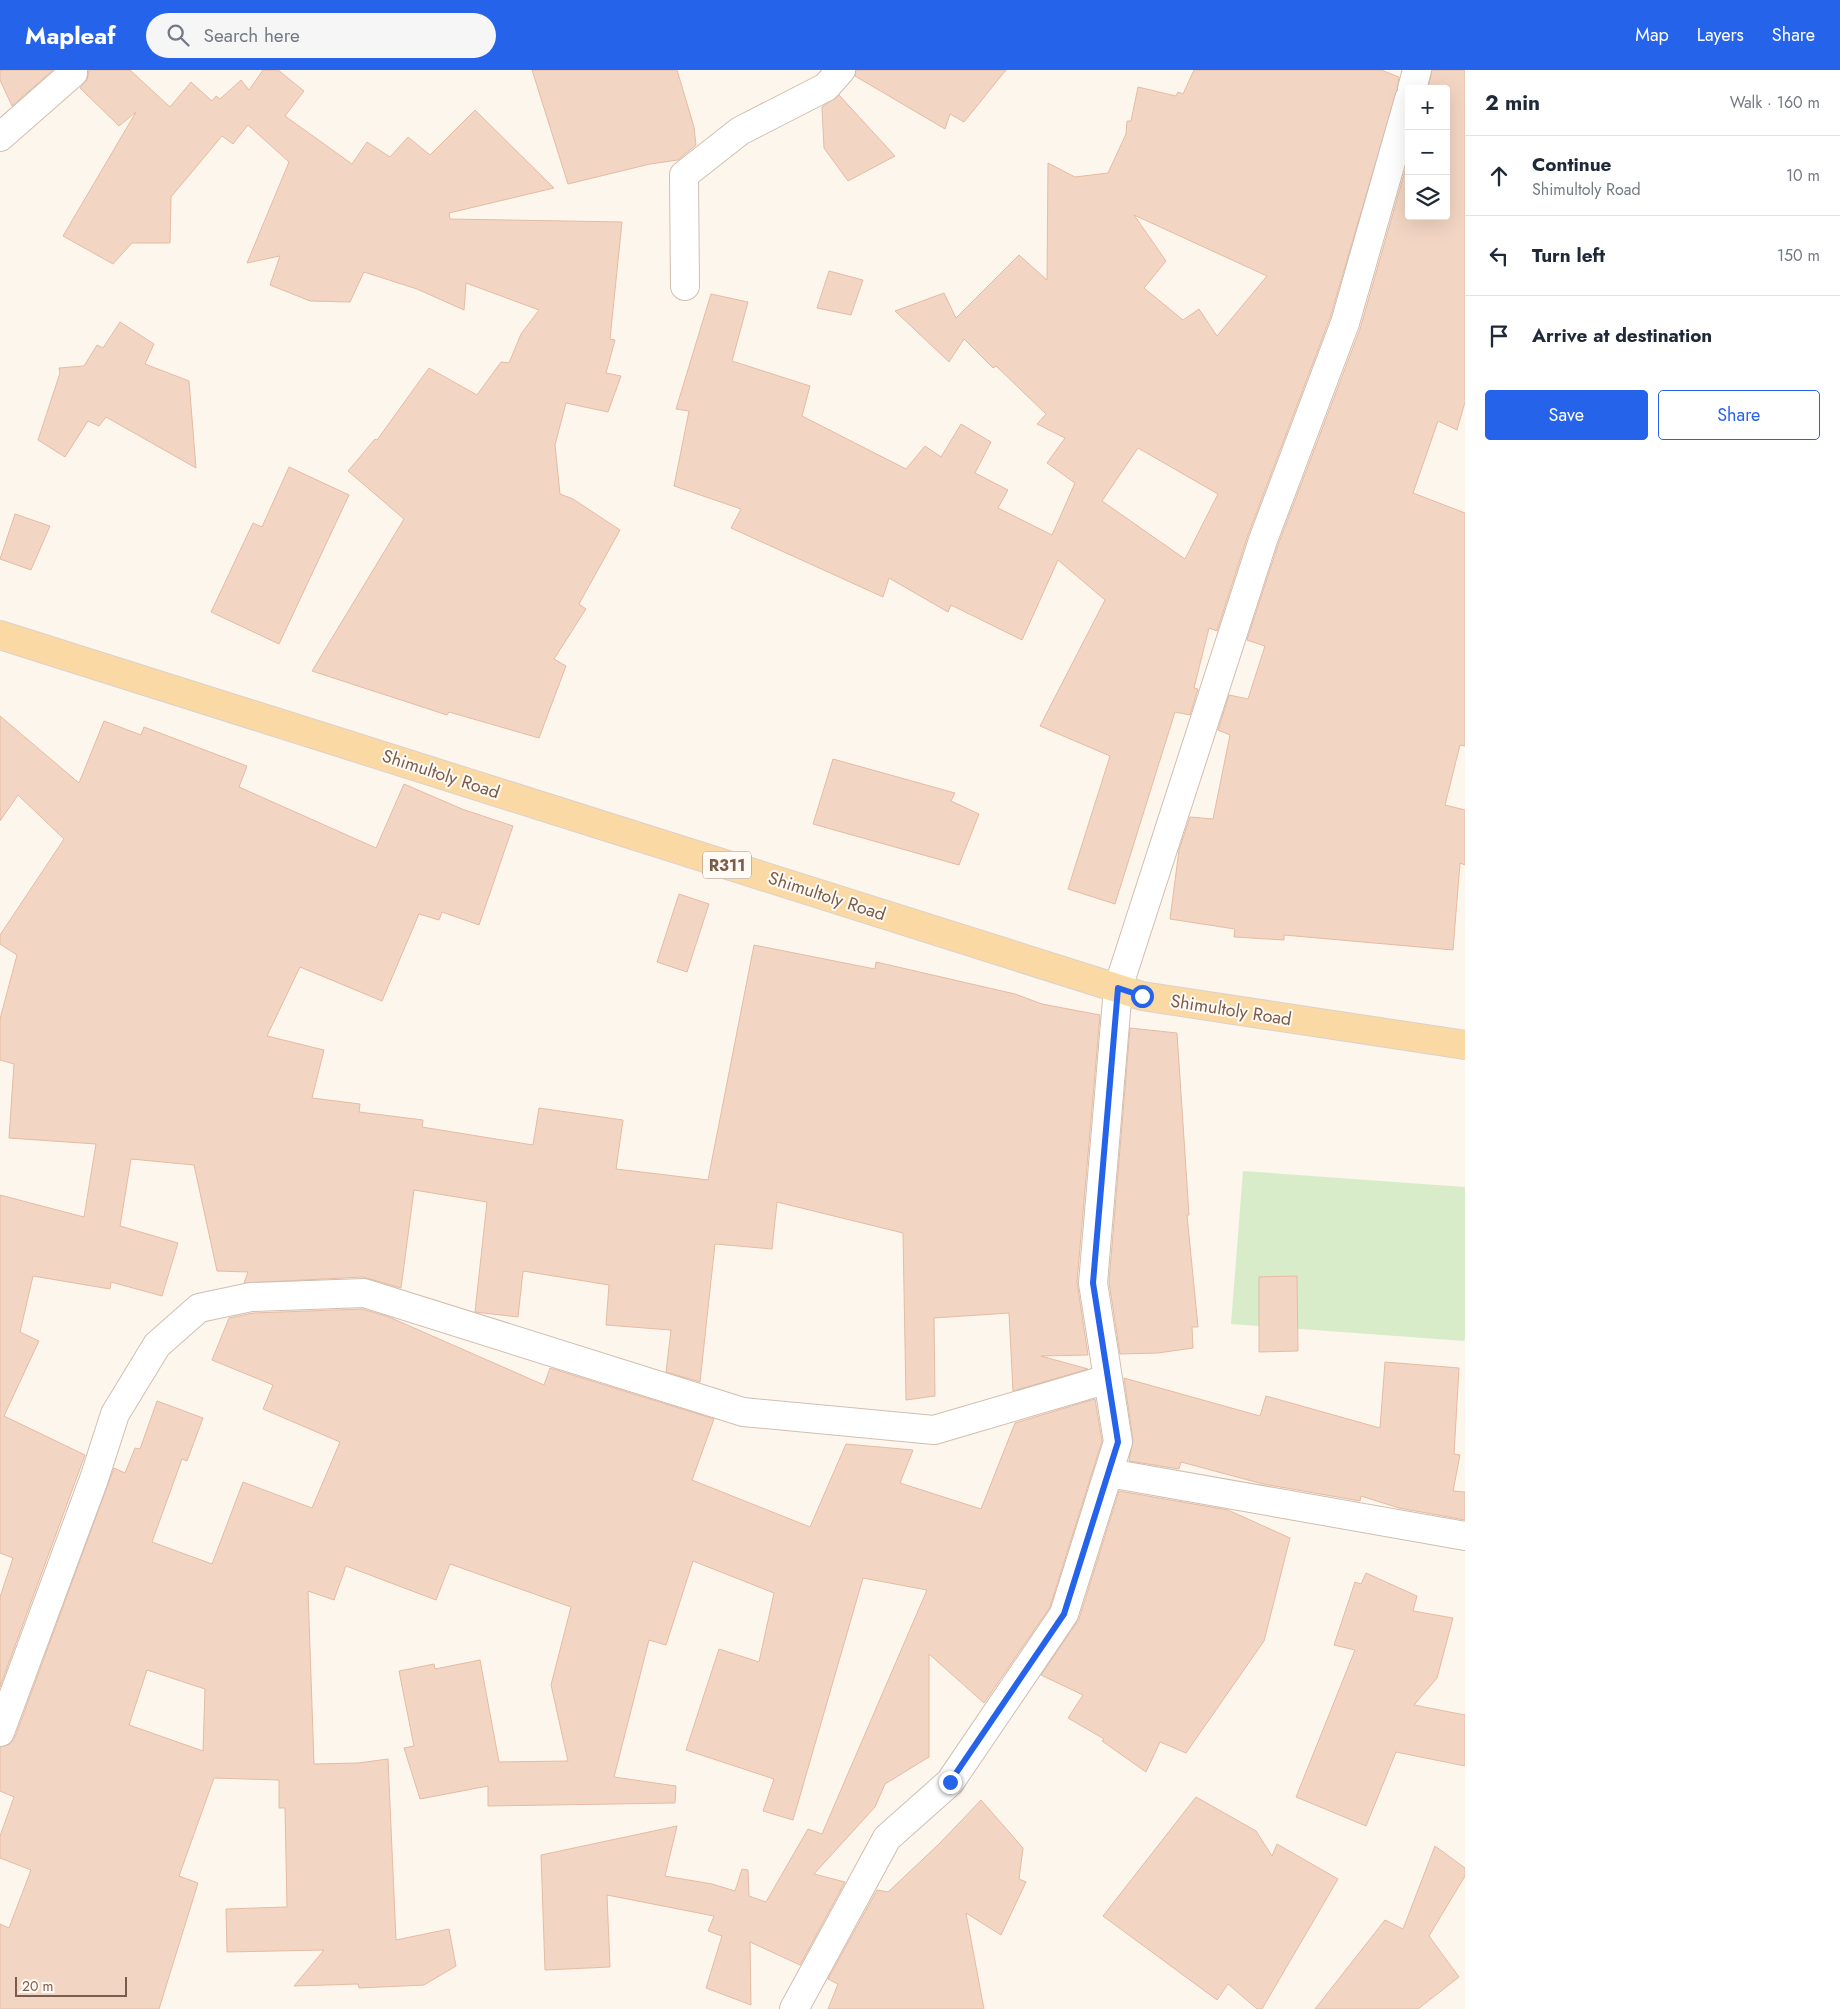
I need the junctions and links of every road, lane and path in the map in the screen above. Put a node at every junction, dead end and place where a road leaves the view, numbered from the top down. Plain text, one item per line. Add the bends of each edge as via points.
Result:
1 (73, 70) edge
2 (841, 70) edge
3 (1417, 70) edge
4 (1413, 85) edge
5 (1405, 113) edge
6 (0, 137) edge
7 (685, 286) dead end
8 (0, 635) edge
9 (1118, 988) junction
10 (1465, 1045) edge
11 (1108, 1379) junction
12 (1109, 1473) junction
13 (1465, 1536) edge
14 (0, 1732) edge
15 (794, 2009) edge

1 - 6 street
2 - 7 street via 826,87 740,131 684,175
3 - 4 street
5 - 9 street via 1345,323 1263,540
8 - 9 main road, Shimultoly Road / R311
9 - 10 main road, Shimultoly Road / R311 via 1142,996
9 - 11 street via 1093,1283
11 - 12 street via 1118,1442
11 - 14 street via 934,1430 743,1412 364,1293 251,1297 199,1308 157,1346 116,1414
12 - 13 street
12 - 15 street via 1064,1614 950,1782 887,1838

